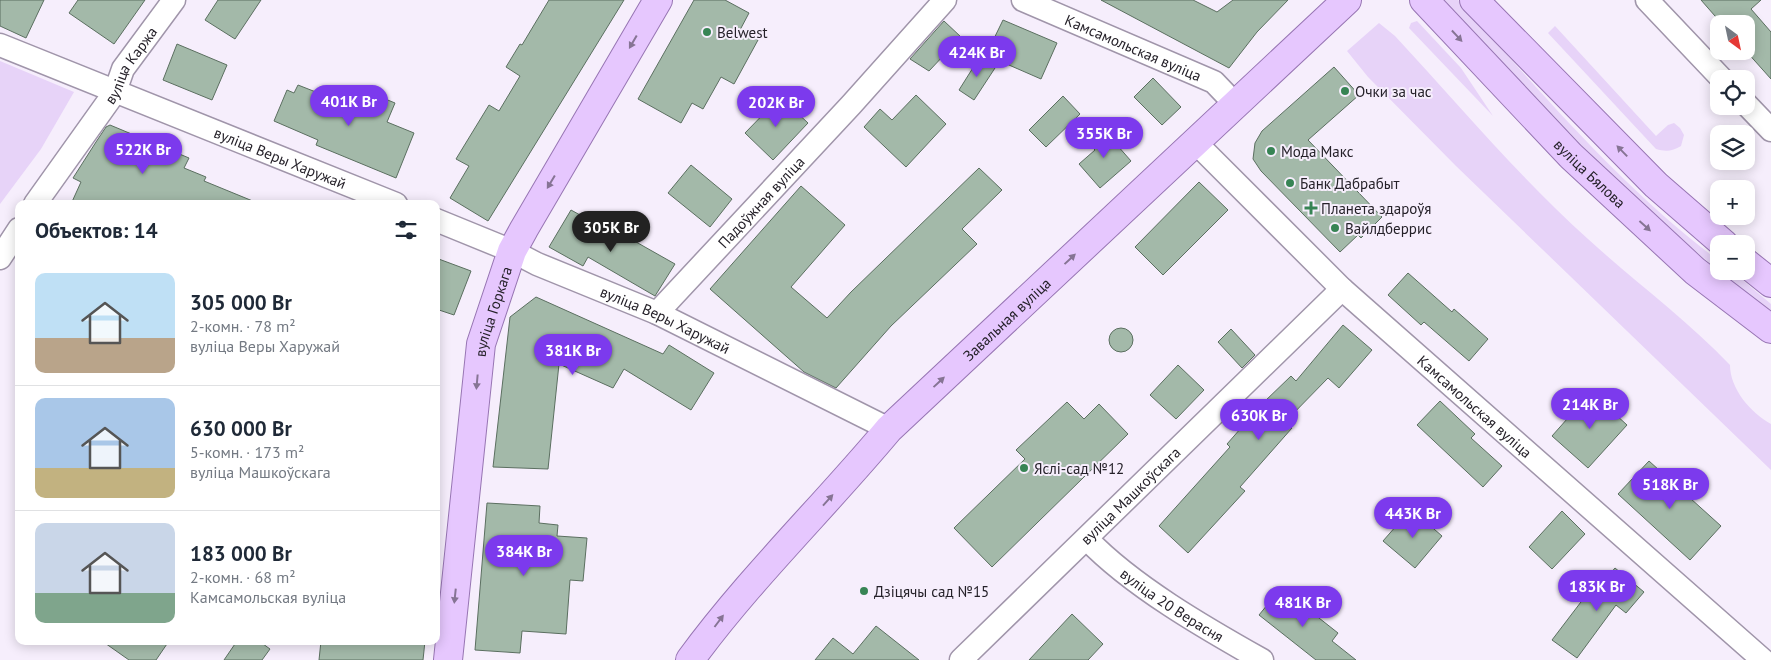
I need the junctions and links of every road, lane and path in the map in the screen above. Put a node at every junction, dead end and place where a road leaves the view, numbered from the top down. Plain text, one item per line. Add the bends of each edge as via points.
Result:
1 (174, 0) edge
2 (658, 0) edge
3 (944, 0) edge
4 (1023, 0) edge
5 (1347, 0) edge
6 (1424, 0) edge
7 (1474, 0) edge
8 (1647, 0) edge
9 (0, 45) edge
10 (1713, 70) edge
11 (115, 92) junction
12 (1236, 105) junction
13 (1755, 113) edge
14 (1771, 130) edge
15 (1195, 142) junction
16 (37, 200) edge
17 (386, 200) edge
18 (440, 222) edge
19 (15, 234) edge
20 (1714, 235) edge
21 (512, 251) junction
22 (0, 258) edge
23 (1755, 270) edge
24 (1771, 283) edge
25 (1342, 289) junction
26 (657, 313) junction
27 (1771, 329) edge
28 (889, 428) junction
29 (1087, 540) junction
30 (448, 660) edge
31 (690, 660) edge
32 (962, 660) edge
33 (1262, 660) edge
34 (1763, 660) edge

1 - 11 street, вуліца Каржа via 123,69
2 -> 21 main road, вуліца Горкага
3 - 26 street, Падоўжная вуліца
4 - 12 street, Камсамольская вуліца via 1214,82
5 - 12 main road, Завальная вуліца
6 -> 27 main road, вуліца Бялова via 1577,162 1695,271
20 -> 7 main road via 1656,185
8 - 10 street
9 - 11 street, вуліца Веры Харужай via 83,76
11 - 16 street, вуліца Каржа
11 - 17 street, вуліца Веры Харужай
12 - 15 main road, Завальная вуліца
13 - 14 street
15 - 25 street, Камсамольская вуліца
28 -> 15 main road, Завальная вуліца
18 - 21 street, вуліца Веры Харужай
19 - 22 street
21 - 26 street, вуліца Веры Харужай
21 -> 30 main road, вуліца Горкага via 481,344
23 - 24 main road
25 - 29 street, вуліца Машкоўскага
25 - 34 street, Камсамольская вуліца
26 - 28 street, вуліца Веры Харужай
31 -> 28 main road, Завальная вуліца via 723,615
29 - 32 street, вуліца Машкоўскага
29 - 33 street, вуліца 20 Верасня via 1173,607

